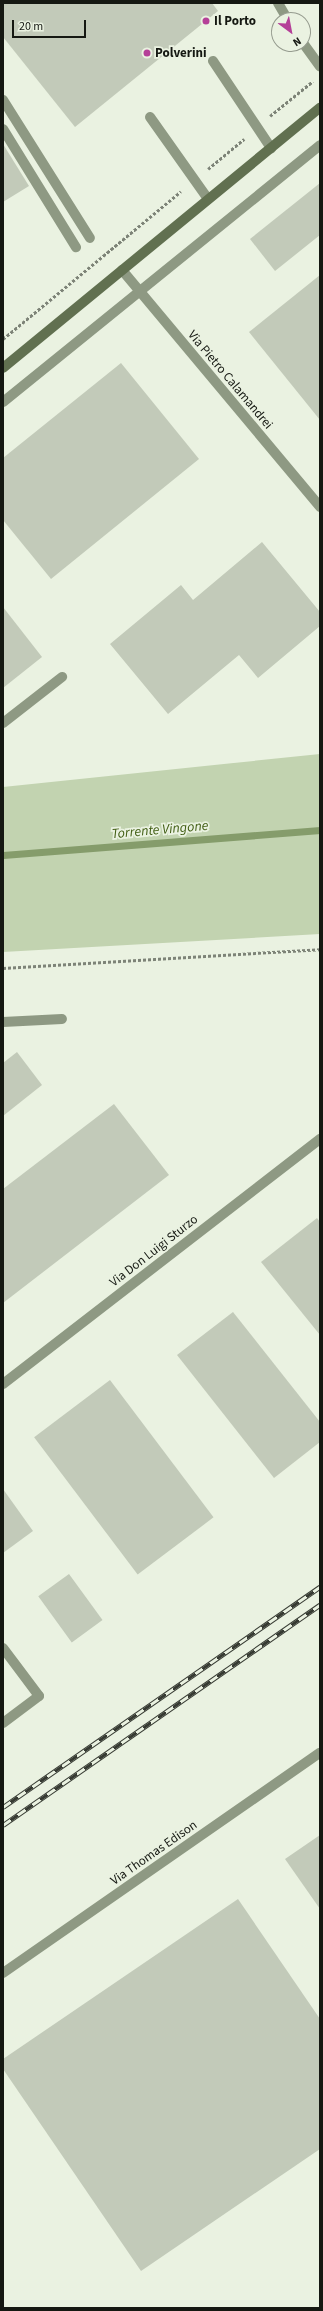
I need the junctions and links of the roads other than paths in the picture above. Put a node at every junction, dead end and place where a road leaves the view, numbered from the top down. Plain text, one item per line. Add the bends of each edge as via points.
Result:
1 (278, 3) edge
2 (283, 12) edge
3 (310, 52) edge
4 (213, 61) dead end
5 (320, 66) edge
6 (3, 100) edge
7 (320, 108) edge
8 (150, 117) dead end
9 (3, 129) edge
10 (320, 145) edge
11 (271, 148) junction
12 (208, 199) junction
13 (90, 238) dead end
14 (76, 247) dead end
15 (122, 270) junction
16 (139, 292) junction
17 (3, 368) edge
18 (3, 402) edge
19 (320, 507) edge
20 (62, 677) dead end
21 (3, 723) edge
22 (62, 1019) dead end
23 (3, 1022) edge
24 (320, 1140) edge
25 (3, 1384) edge
26 (3, 1648) edge
27 (3, 1723) edge
28 (320, 1753) edge
29 (3, 1973) edge

1 - 2 street
3 - 5 street
4 - 11 street
6 - 13 street
7 - 11 main road
8 - 12 street
9 - 14 street
10 - 16 street
11 - 12 main road
12 - 15 main road
15 - 16 street, Via Pietro Calamandrei
15 - 17 main road
16 - 18 street
16 - 19 street, Via Pietro Calamandrei
20 - 21 street
22 - 23 street
24 - 25 street, Via Don Luigi Sturzo
26 - 27 street via 39,1696
28 - 29 street, Via Thomas Edison

